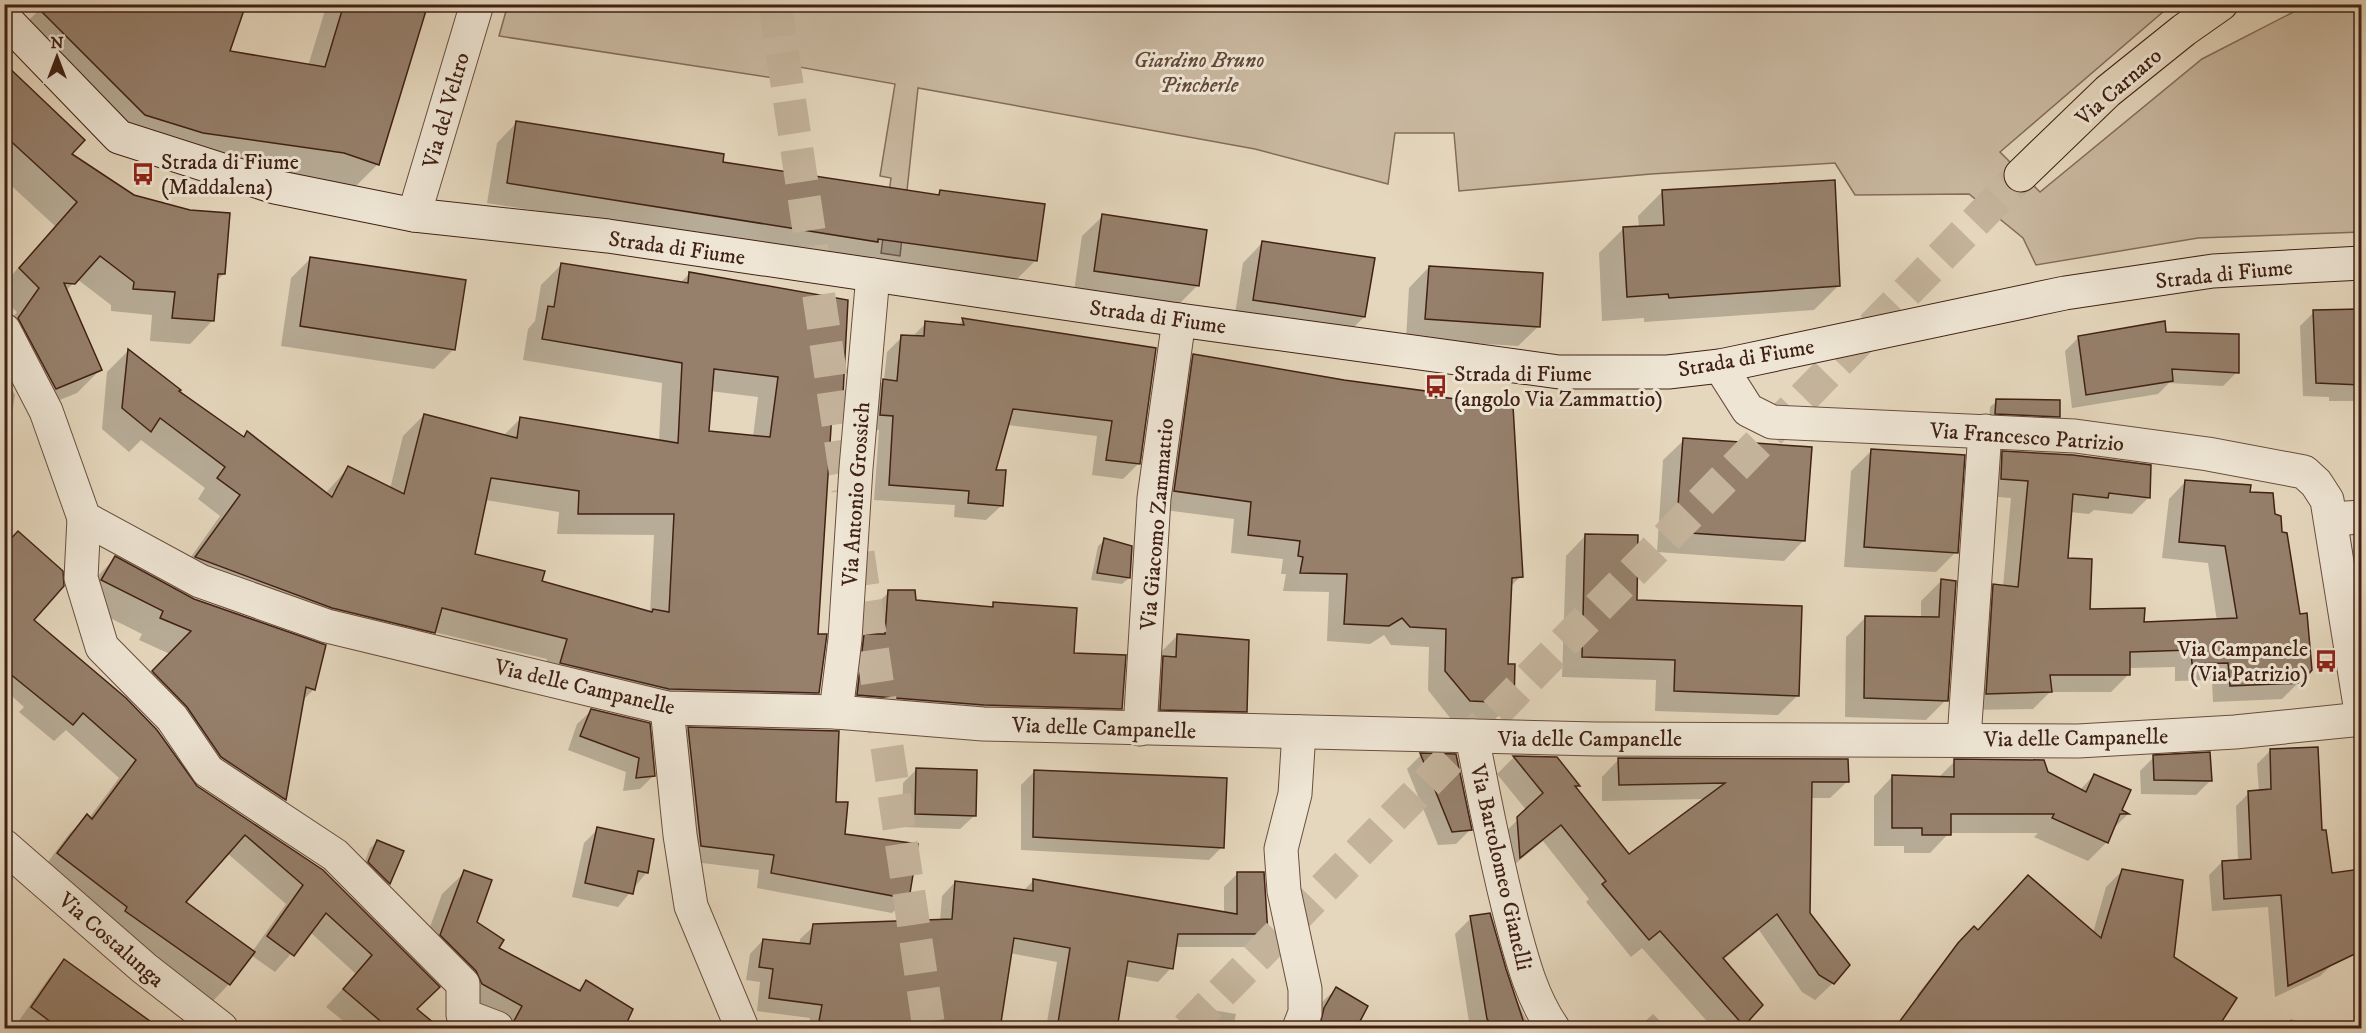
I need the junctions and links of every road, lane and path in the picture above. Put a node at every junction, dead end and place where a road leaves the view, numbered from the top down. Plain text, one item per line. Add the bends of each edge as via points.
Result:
1 (477, 4) edge
2 (2221, 4) edge
3 (5, 21) edge
4 (2021, 175) tunnel mouth
5 (414, 215) junction
6 (2361, 263) edge
7 (873, 275) junction
8 (1179, 320) junction
9 (4, 330) edge
10 (1720, 366) junction
11 (1985, 431) junction
12 (84, 518) junction
13 (2346, 518) edge
14 (667, 708) junction
15 (836, 712) junction
16 (2361, 719) edge
17 (1140, 729) junction
18 (1299, 732) junction
19 (1472, 736) junction
20 (1964, 739) junction
21 (4, 846) edge
22 (221, 1029) edge
23 (497, 1029) edge
24 (742, 1029) edge
25 (1299, 1029) edge
26 (1553, 1029) edge

1 - 5 street, Via del Veltro
2 - 4 main road, Via Carnaro via 2108,91
3 - 5 street, Strada di Fiume via 119,137 275,187
5 - 7 street, Strada di Fiume via 608,236
6 - 10 street, Strada di Fiume via 2212,271 2075,291
7 - 8 street, Strada di Fiume
7 - 15 street, Via Antonio Grossich
8 - 10 street, Strada di Fiume via 1559,372 1668,372
8 - 17 street, Via Giacomo Zammattio via 1154,498
9 - 12 street via 46,411
10 - 11 street, Via Francesco Patrizio via 1748,410 1772,422
11 - 13 street, Via Francesco Patrizio via 2075,436 2286,467 2304,472
11 - 20 street
12 - 14 street, Via delle Campanelle via 200,580 327,626
12 - 23 street via 81,578 102,647 172,718 208,771 335,855 463,984 463,1015
13 - 16 street, Via Francesco Patrizio
14 - 15 street, Via delle Campanelle
14 - 24 street via 691,906
15 - 17 street, Via delle Campanelle via 983,724
16 - 20 street, Via delle Campanelle via 2235,732 2078,741
17 - 18 street, Via delle Campanelle
18 - 19 street, Via delle Campanelle
18 - 25 street via 1295,794 1281,849 1284,891 1305,989 1305,1013
19 - 20 street, Via delle Campanelle via 1596,740
19 - 26 street, Via Bartolomeo Gianelli via 1495,859 1523,965 1538,1007
21 - 22 street, Via Costalunga via 144,969

